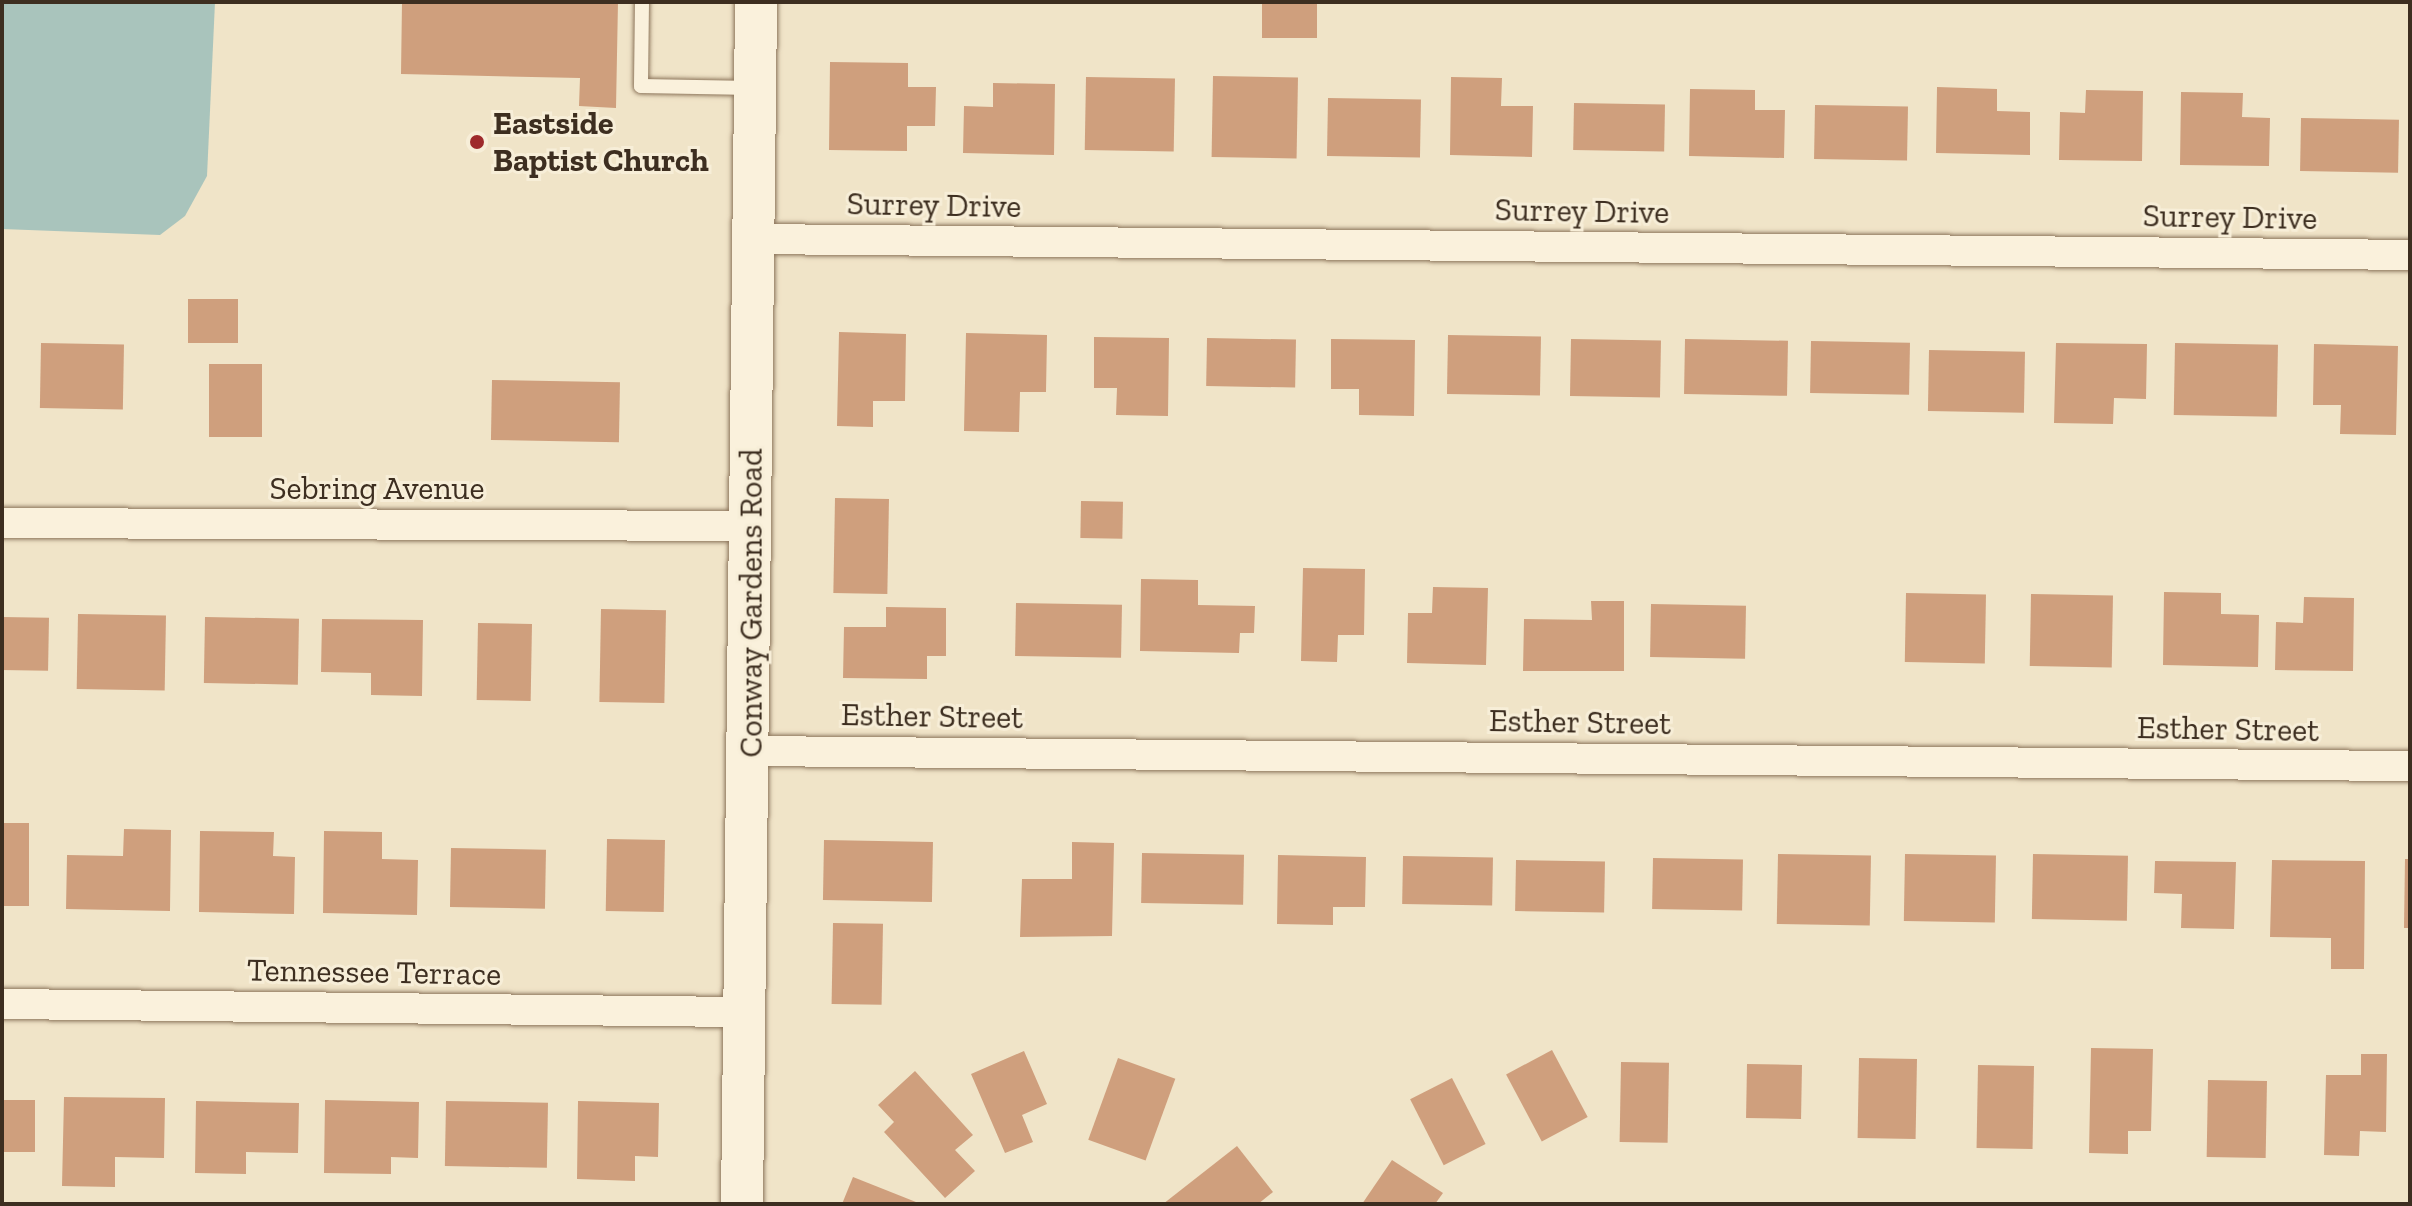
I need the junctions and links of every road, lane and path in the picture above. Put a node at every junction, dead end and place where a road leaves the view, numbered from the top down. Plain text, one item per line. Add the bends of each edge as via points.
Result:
1 (642, 2) edge
2 (756, 2) edge
3 (754, 88) junction
4 (752, 239) junction
5 (2410, 255) edge
6 (2, 523) edge
7 (752, 526) junction
8 (750, 751) junction
9 (2410, 766) edge
10 (2, 1004) edge
11 (744, 1012) junction
12 (742, 1204) edge

1 - 3 lane via 641,86
2 - 3 street, Conway Gardens Road
3 - 4 street, Conway Gardens Road
4 - 5 street, Surrey Drive
4 - 7 street, Conway Gardens Road
6 - 7 street, Sebring Avenue
7 - 8 street, Conway Gardens Road
8 - 9 street, Esther Street
8 - 11 street, Conway Gardens Road
10 - 11 street, Tennessee Terrace
11 - 12 street, Conway Gardens Road

